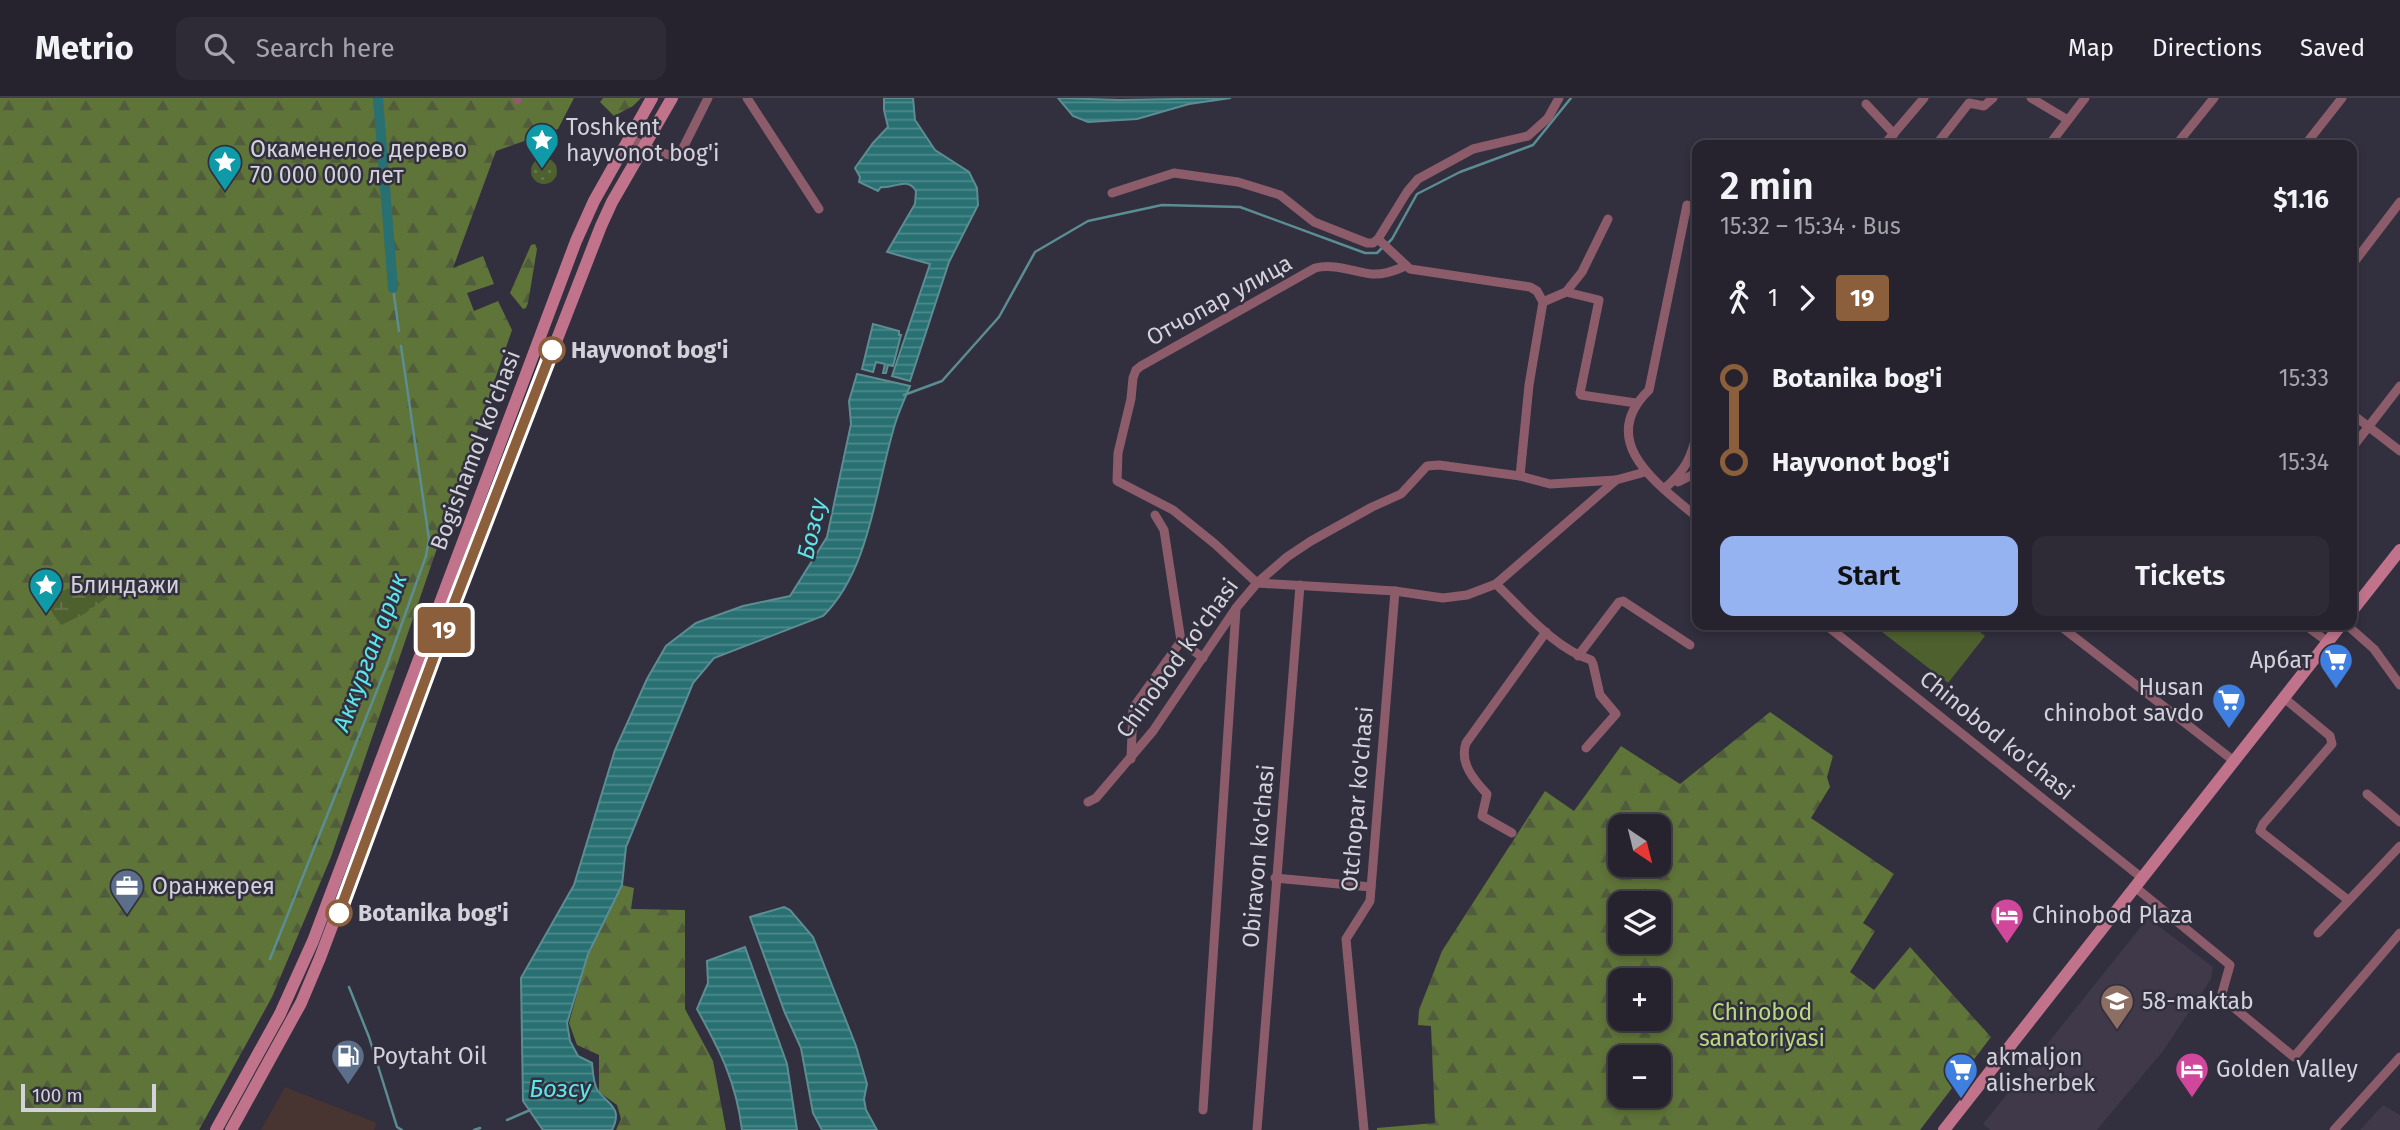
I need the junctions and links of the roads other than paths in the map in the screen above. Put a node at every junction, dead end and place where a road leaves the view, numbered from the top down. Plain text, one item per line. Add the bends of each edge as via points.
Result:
1 (652, 98) edge
2 (672, 98) edge
3 (708, 98) edge
4 (747, 98) edge
5 (1559, 98) edge
6 (1924, 98) edge
7 (1993, 98) edge
8 (2031, 98) edge
9 (2085, 98) edge
10 (2214, 98) edge
11 (2342, 98) edge
12 (1866, 104) dead end
13 (2068, 120) junction
14 (1894, 134) junction
15 (629, 138) junction
16 (1889, 140) edge
17 (1940, 140) edge
18 (2053, 140) edge
19 (2180, 140) edge
20 (2309, 140) edge
21 (643, 146) junction
22 (1112, 193) dead end
23 (2400, 202) edge
24 (1687, 205) dead end
25 (820, 209) dead end
26 (1608, 219) dead end
27 (1378, 239) junction
28 (2357, 258) edge
29 (1406, 265) junction
30 (1566, 292) junction
31 (1543, 302) junction
32 (2400, 386) edge
33 (1636, 403) junction
34 (2357, 418) edge
35 (2368, 427) junction
36 (2357, 441) edge
37 (2400, 451) edge
38 (1692, 453) edge
39 (1645, 472) junction
40 (1692, 475) edge
41 (1520, 476) junction
42 (1616, 480) junction
43 (1664, 489) junction
44 (1692, 513) edge
45 (1155, 515) dead end
46 (2400, 550) edge
47 (1257, 583) junction
48 (1496, 584) junction
49 (1300, 585) junction
50 (1395, 591) junction
51 (2357, 605) edge
52 (1236, 608) junction
53 (437, 629) junction
54 (1832, 630) edge
55 (2065, 630) edge
56 (2312, 630) edge
57 (2337, 630) edge
58 (2353, 630) edge
59 (1546, 632) junction
60 (1181, 641) junction
61 (2328, 642) junction
62 (1690, 645) dead end
63 (1578, 656) junction
64 (1203, 658) junction
65 (2400, 685) edge
66 (2284, 698) junction
67 (1586, 748) dead end
68 (1131, 759) junction
69 (2234, 761) junction
70 (2367, 794) dead end
71 (1088, 802) dead end
72 (2400, 822) edge
73 (355, 829) junction
74 (1512, 833) dead end
75 (368, 834) junction
76 (2400, 846) edge
77 (1275, 878) junction
78 (2139, 883) junction
79 (1371, 887) junction
80 (2348, 900) junction
81 (2318, 933) dead end
82 (2400, 933) edge
83 (274, 1040) junction
84 (2400, 1057) edge
85 (1203, 1111) dead end
86 (216, 1130) edge
87 (231, 1130) edge
88 (1257, 1130) edge
89 (1364, 1130) edge
90 (1944, 1130) edge
91 (2334, 1130) edge

1 - 15 main road, Bogishamol ko'chasi
2 - 21 main road, Bogishamol ko'chasi
3 - 21 street via 675,156
4 - 25 street
5 - 27 street via 1548,118 1528,136 1473,149 1418,179
6 - 14 street
7 - 17 street via 1984,106 1969,103
8 - 13 street
9 - 13 street
10 - 19 street
11 - 20 street
12 - 14 street
13 - 18 street
14 - 16 street
15 - 21 street
15 - 53 main road, Bogishamol ko'chasi via 576,242
21 - 53 main road, Bogishamol ko'chasi via 601,226
22 - 27 street via 1174,173 1238,182 1280,195 1314,222 1367,243
23 - 28 street
24 - 33 street via 1649,390
26 - 30 street via 1582,272
27 - 29 street, Отчопар улица
29 - 31 street, Отчопар улица via 1530,287
29 - 47 street, Отчопар улица via 1373,274 1315,268 1136,370 1118,453 1117,481 1173,510
30 - 31 street
30 - 33 street via 1600,302 1581,395
31 - 41 street
32 - 35 street
33 - 39 street via 1630,436 1633,454
34 - 35 street
35 - 36 street
35 - 37 street
38 - 43 street via 1680,475
39 - 42 street
39 - 43 street
40 - 43 street
41 - 42 street, Chinobod ko'chasi via 1550,484
41 - 47 street, Chinobod ko'chasi via 1430,464 1401,494 1311,541
42 - 48 street
43 - 44 street
45 - 60 street via 1164,530
46 - 51 main road
47 - 49 street
47 - 52 street, Chinobod ko'chasi
48 - 50 street via 1443,598
48 - 59 street
49 - 50 street
49 - 77 street, Obiravon ko'chasi
50 - 79 street, Otchopar ko'chasi
52 - 64 street, Chinobod ko'chasi
52 - 85 street
53 - 73 main road, Bogishamol ko'chasi
53 - 75 main road, Bogishamol ko'chasi
54 - 78 street, Chinobod ko'chasi
55 - 69 street
56 - 61 street
57 - 61 main road
58 - 65 street via 2374,649
59 - 63 street
59 - 74 street via 1464,750 1470,774 1488,794 1482,816
60 - 64 street
60 - 68 street via 1133,708
61 - 66 main road
62 - 63 street via 1623,601
63 - 67 street via 1591,660 1601,695 1616,714
64 - 68 street, Chinobod ko'chasi
66 - 69 main road
66 - 80 street via 2330,736 2332,744 2260,831
68 - 71 street, Chinobod ko'chasi
69 - 78 main road
70 - 72 street
73 - 75 main road via 360,836
73 - 83 main road, Bogishamol ko'chasi
75 - 83 main road, Bogishamol ko'chasi via 300,1003
76 - 80 street
77 - 79 street
77 - 88 street, Obiravon ko'chasi
78 - 82 street, Chinobod ko'chasi via 2230,965 2221,998 2294,1057
78 - 90 main road
79 - 89 street, Otchopar ko'chasi via 1370,901 1346,939
80 - 81 street
83 - 86 main road, Bogishamol ko'chasi
83 - 87 main road, Bogishamol ko'chasi
84 - 91 street

